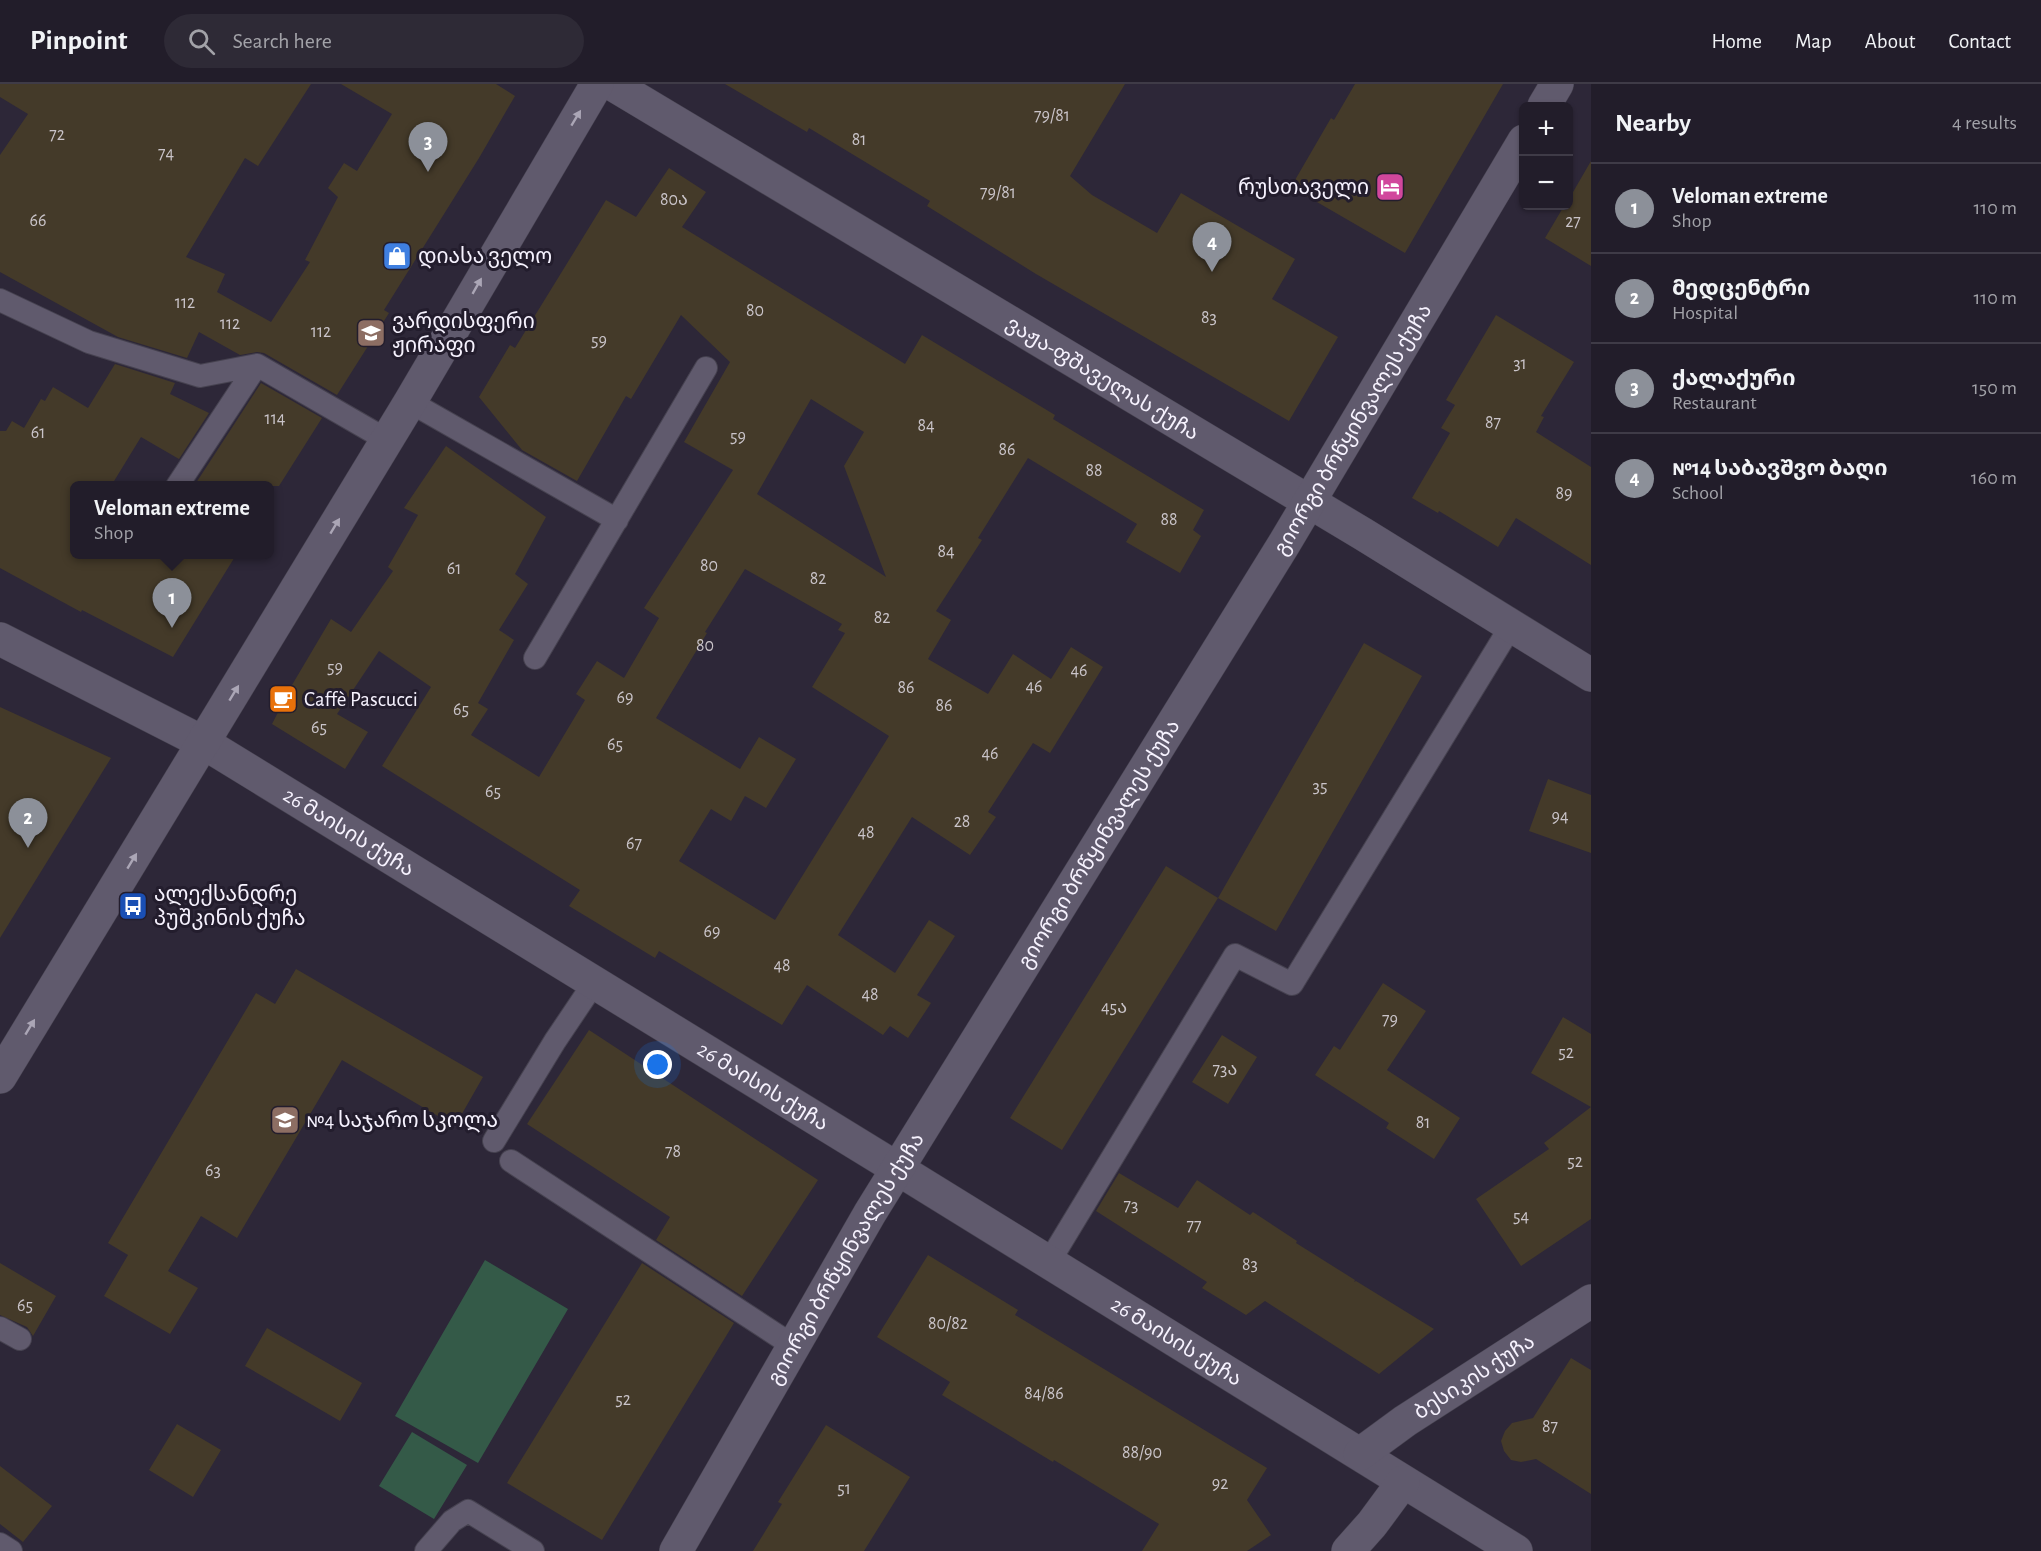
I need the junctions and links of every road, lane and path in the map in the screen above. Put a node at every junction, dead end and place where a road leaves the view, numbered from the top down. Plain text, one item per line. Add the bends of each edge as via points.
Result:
1 (597, 84) edge
2 (612, 84) edge
3 (1557, 84) edge
4 (1546, 102) edge
5 (1519, 149) edge
6 (0, 300) edge
7 (257, 365) junction
8 (706, 368) dead end
9 (410, 402) junction
10 (387, 440) junction
11 (180, 481) edge
12 (1310, 502) junction
13 (617, 520) junction
14 (1511, 626) junction
15 (0, 639) edge
16 (535, 658) dead end
17 (1591, 675) edge
18 (204, 743) junction
19 (594, 983) junction
20 (0, 1077) edge
21 (494, 1140) dead end
22 (511, 1161) dead end
23 (898, 1168) junction
24 (1049, 1262) junction
25 (1591, 1301) edge
26 (0, 1328) edge
27 (20, 1339) dead end
28 (795, 1347) junction
29 (1360, 1454) junction
30 (1403, 1482) junction
31 (0, 1544) edge
32 (11, 1551) edge
33 (426, 1551) edge
34 (532, 1551) edge
35 (676, 1551) edge
36 (1348, 1551) edge
37 (1516, 1551) edge

9 -> 1 street
2 - 12 street, ვაჟა-ფშაველას ქუჩა
3 - 4 street
5 - 12 street, გიორგი ბრწყინვალეს ქუჩა
6 - 7 lane via 89,342 200,376
7 - 10 lane
7 - 11 lane
8 - 13 lane
9 - 10 street
9 - 13 lane
18 -> 10 street
12 - 14 street, ვაჟა-ფშაველას ქუჩა
12 - 23 street, გიორგი ბრწყინვალეს ქუჩა
13 - 16 lane
14 - 17 street, ვაჟა-ფშაველას ქუჩა
14 - 24 lane via 1292,984 1235,955
15 - 18 street, 26 მაისის ქუჩა
18 - 19 street, 26 მაისის ქუჩა
20 -> 18 street
19 - 21 lane
19 - 23 street, 26 მაისის ქუჩა
22 - 28 lane
23 - 24 street, 26 მაისის ქუჩა
23 - 28 street, გიორგი ბრწყინვალეს ქუჩა
24 - 29 street, 26 მაისის ქუჩა
25 - 29 street, ბესიკის ქუჩა
26 - 27 lane
28 - 35 street, გიორგი ბრწყინვალეს ქუჩა
29 - 30 street, 26 მაისის ქუჩა
30 - 36 street
30 - 37 street, 26 მაისის ქუჩა
31 - 32 lane
33 - 34 lane via 452,1521 468,1512

